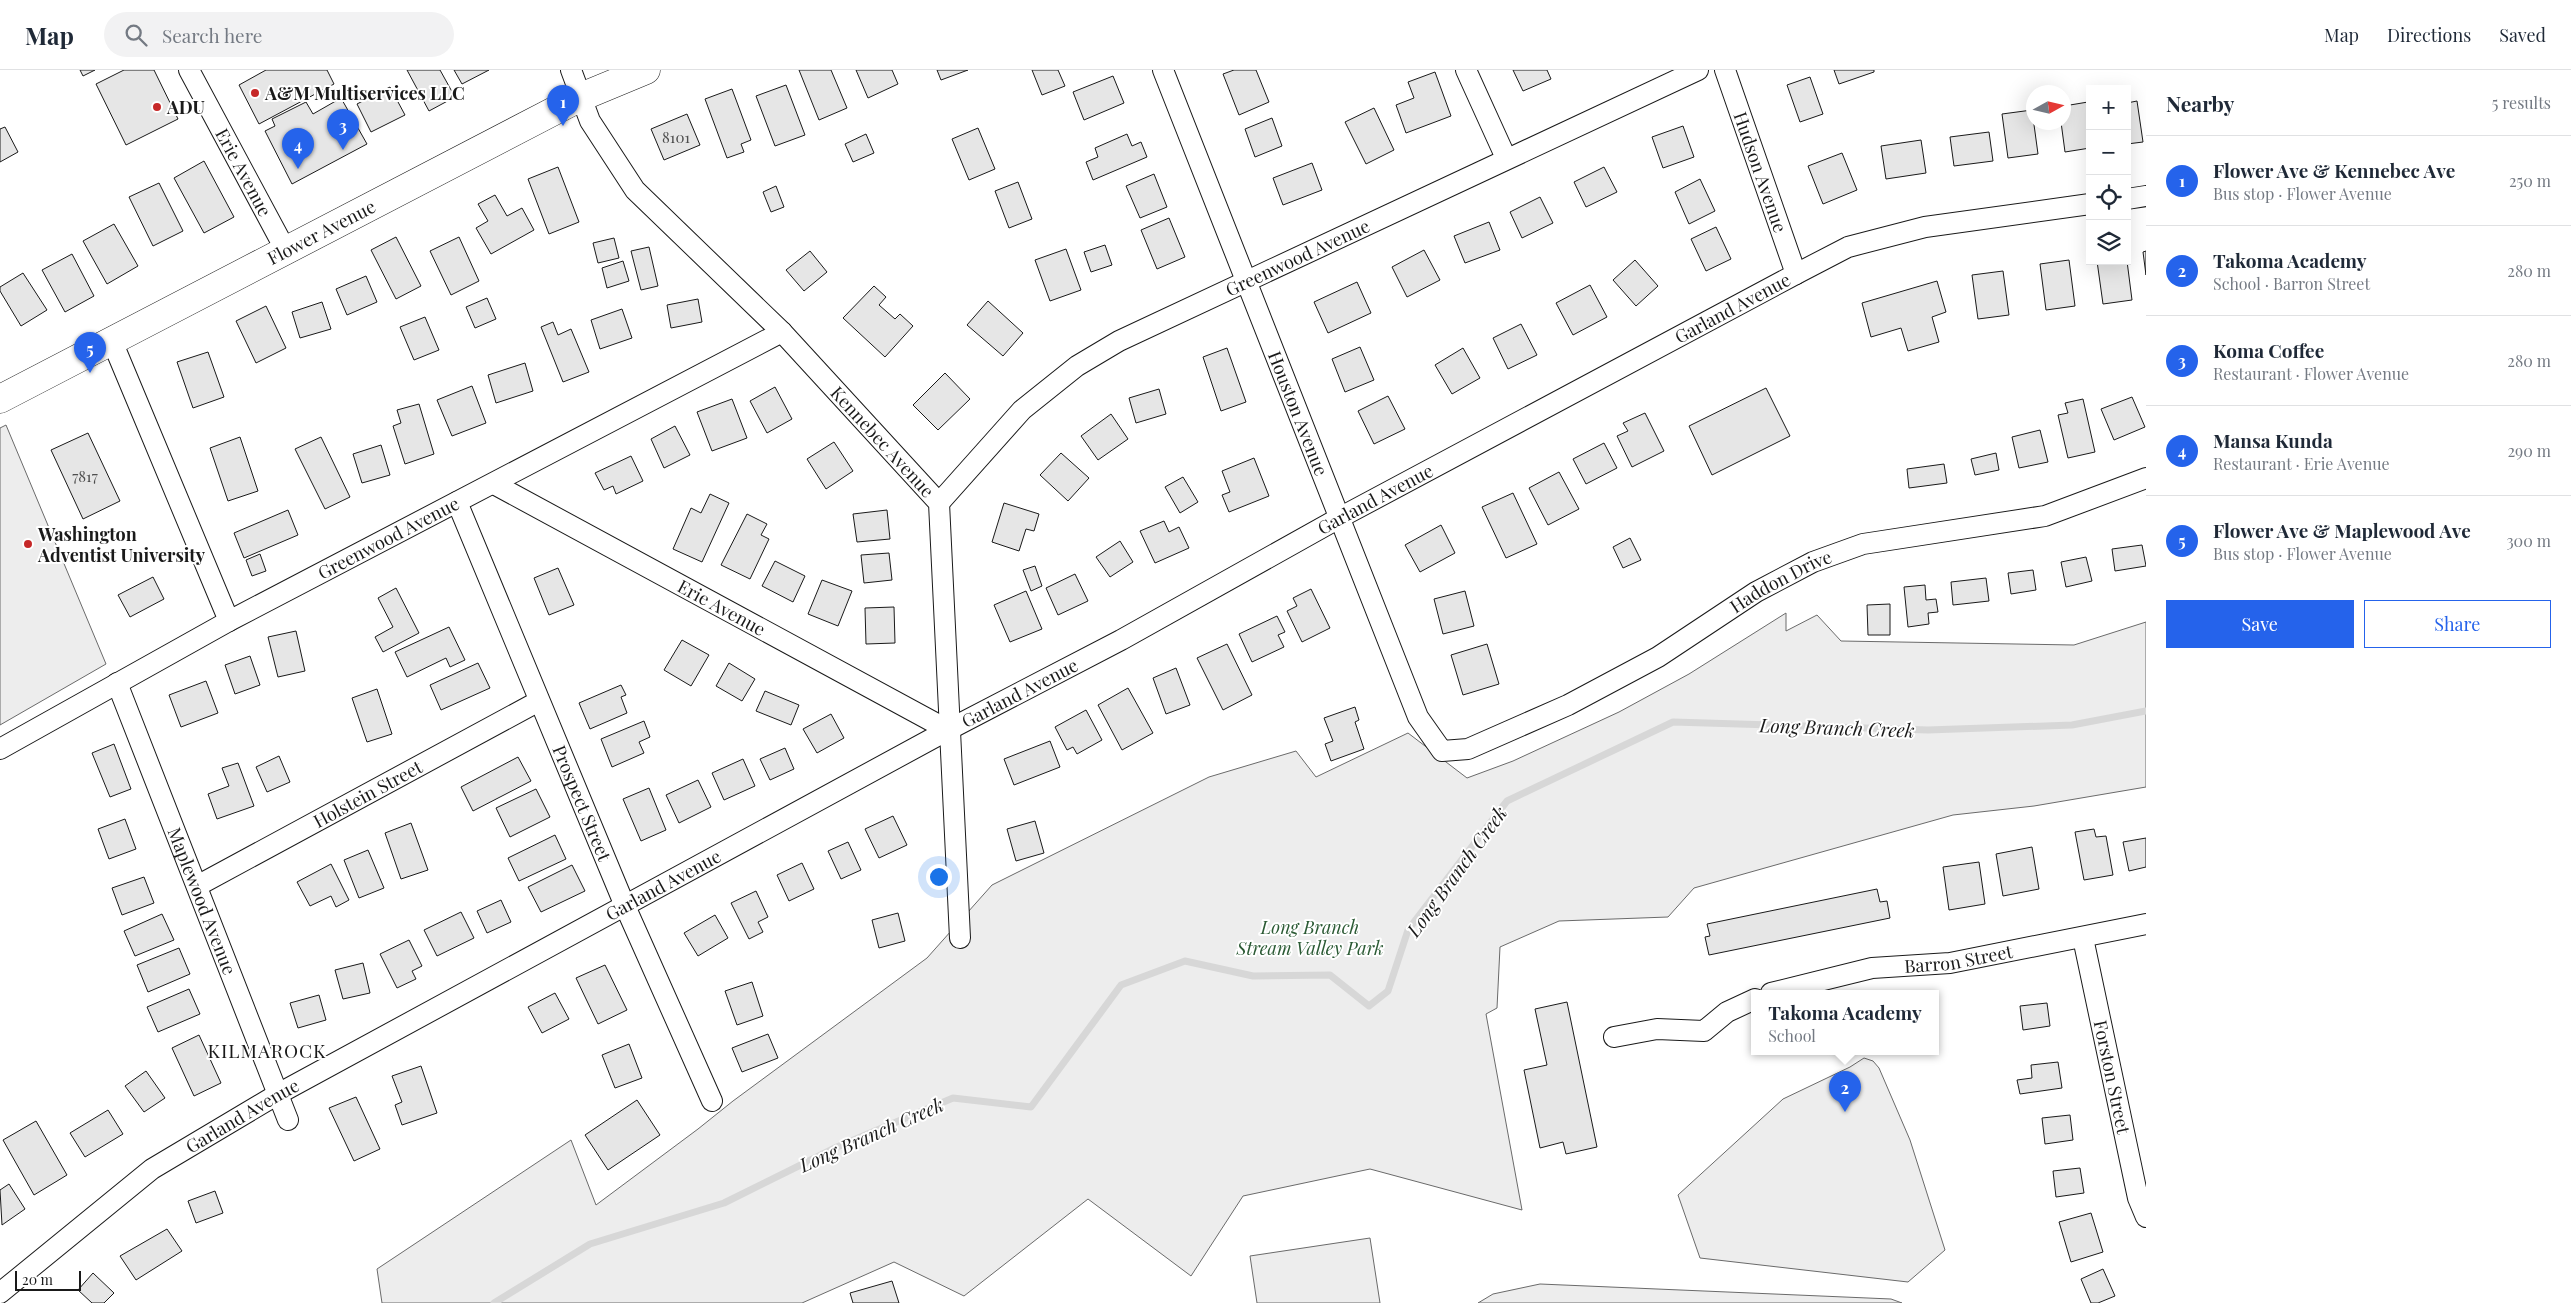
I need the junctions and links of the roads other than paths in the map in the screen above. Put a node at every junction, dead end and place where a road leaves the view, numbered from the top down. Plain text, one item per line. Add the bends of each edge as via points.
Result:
1 (189, 70) edge
2 (571, 70) edge
3 (646, 70) edge
4 (1163, 70) edge
5 (1466, 70) edge
6 (1698, 70) edge
7 (1726, 70) edge
8 (581, 97) junction
9 (1506, 158) junction
10 (2146, 196) edge
11 (2131, 198) edge
12 (2086, 205) edge
13 (285, 249) junction
14 (1796, 274) junction
15 (1247, 281) junction
16 (782, 332) junction
17 (112, 341) junction
18 (1, 397) edge
19 (2146, 478) edge
20 (494, 484) junction
21 (457, 502) junction
22 (939, 503) junction
23 (1341, 517) junction
24 (229, 622) junction
25 (117, 683) junction
26 (538, 701) junction
27 (948, 730) junction
28 (0, 750) edge
29 (1442, 751) joint
30 (197, 886) junction
31 (625, 906) junction
32 (2146, 924) edge
33 (960, 938) dead end
34 (2083, 938) junction
35 (1783, 990) edge
36 (1751, 1001) edge
37 (1614, 1037) dead end
38 (278, 1094) junction
39 (712, 1101) dead end
40 (288, 1120) dead end
41 (2146, 1217) edge
42 (0, 1293) edge

1 - 13 street, Erie Avenue
2 - 8 street, Kennebec Avenue
3 - 8 street, Flower Avenue
4 - 15 street, Houston Avenue
5 - 9 street
6 - 9 street, Greenwood Avenue
7 - 14 street, Hudson Avenue
8 - 13 street, Flower Avenue
8 - 16 street, Kennebec Avenue via 590,120 635,190
9 - 15 street, Greenwood Avenue
10 - 11 street
12 - 14 street, Garland Avenue via 1925,227 1848,247
13 - 17 street, Flower Avenue
14 - 23 street, Garland Avenue
15 - 22 street, Greenwood Avenue via 1119,341 1077,366 1022,410
15 - 23 street, Houston Avenue
16 - 20 street, Greenwood Avenue
16 - 22 street, Kennebec Avenue
17 - 18 street, Flower Avenue
17 - 24 street
19 - 29 street, Haddon Drive via 2045,516 1863,544 1814,562 1756,592 1658,657 1568,705 1468,750
20 - 21 street, Greenwood Avenue
20 - 27 street, Erie Avenue
21 - 24 street, Greenwood Avenue
21 - 26 street, Prospect Street
22 - 27 street, Kennebec Avenue
23 - 27 street, Garland Avenue via 1121,640
23 - 29 street, Houston Avenue via 1418,717
24 - 25 street, Greenwood Avenue
25 - 28 street, Greenwood Avenue
25 - 30 street, Maplewood Avenue
26 - 30 street, Holstein Street
26 - 31 street, Prospect Street
27 - 31 street, Garland Avenue
27 - 33 street, Kennebec Avenue
30 - 38 street, Maplewood Avenue
31 - 38 street, Garland Avenue
31 - 39 street, Prospect Street
32 - 34 street, Barron Street
34 - 35 street, Barron Street via 1950,963 1872,968
34 - 41 street, Forston Street via 2138,1198
36 - 37 street via 1727,1012 1704,1031 1657,1030
38 - 40 street, Maplewood Avenue
38 - 42 street, Garland Avenue via 152,1169

